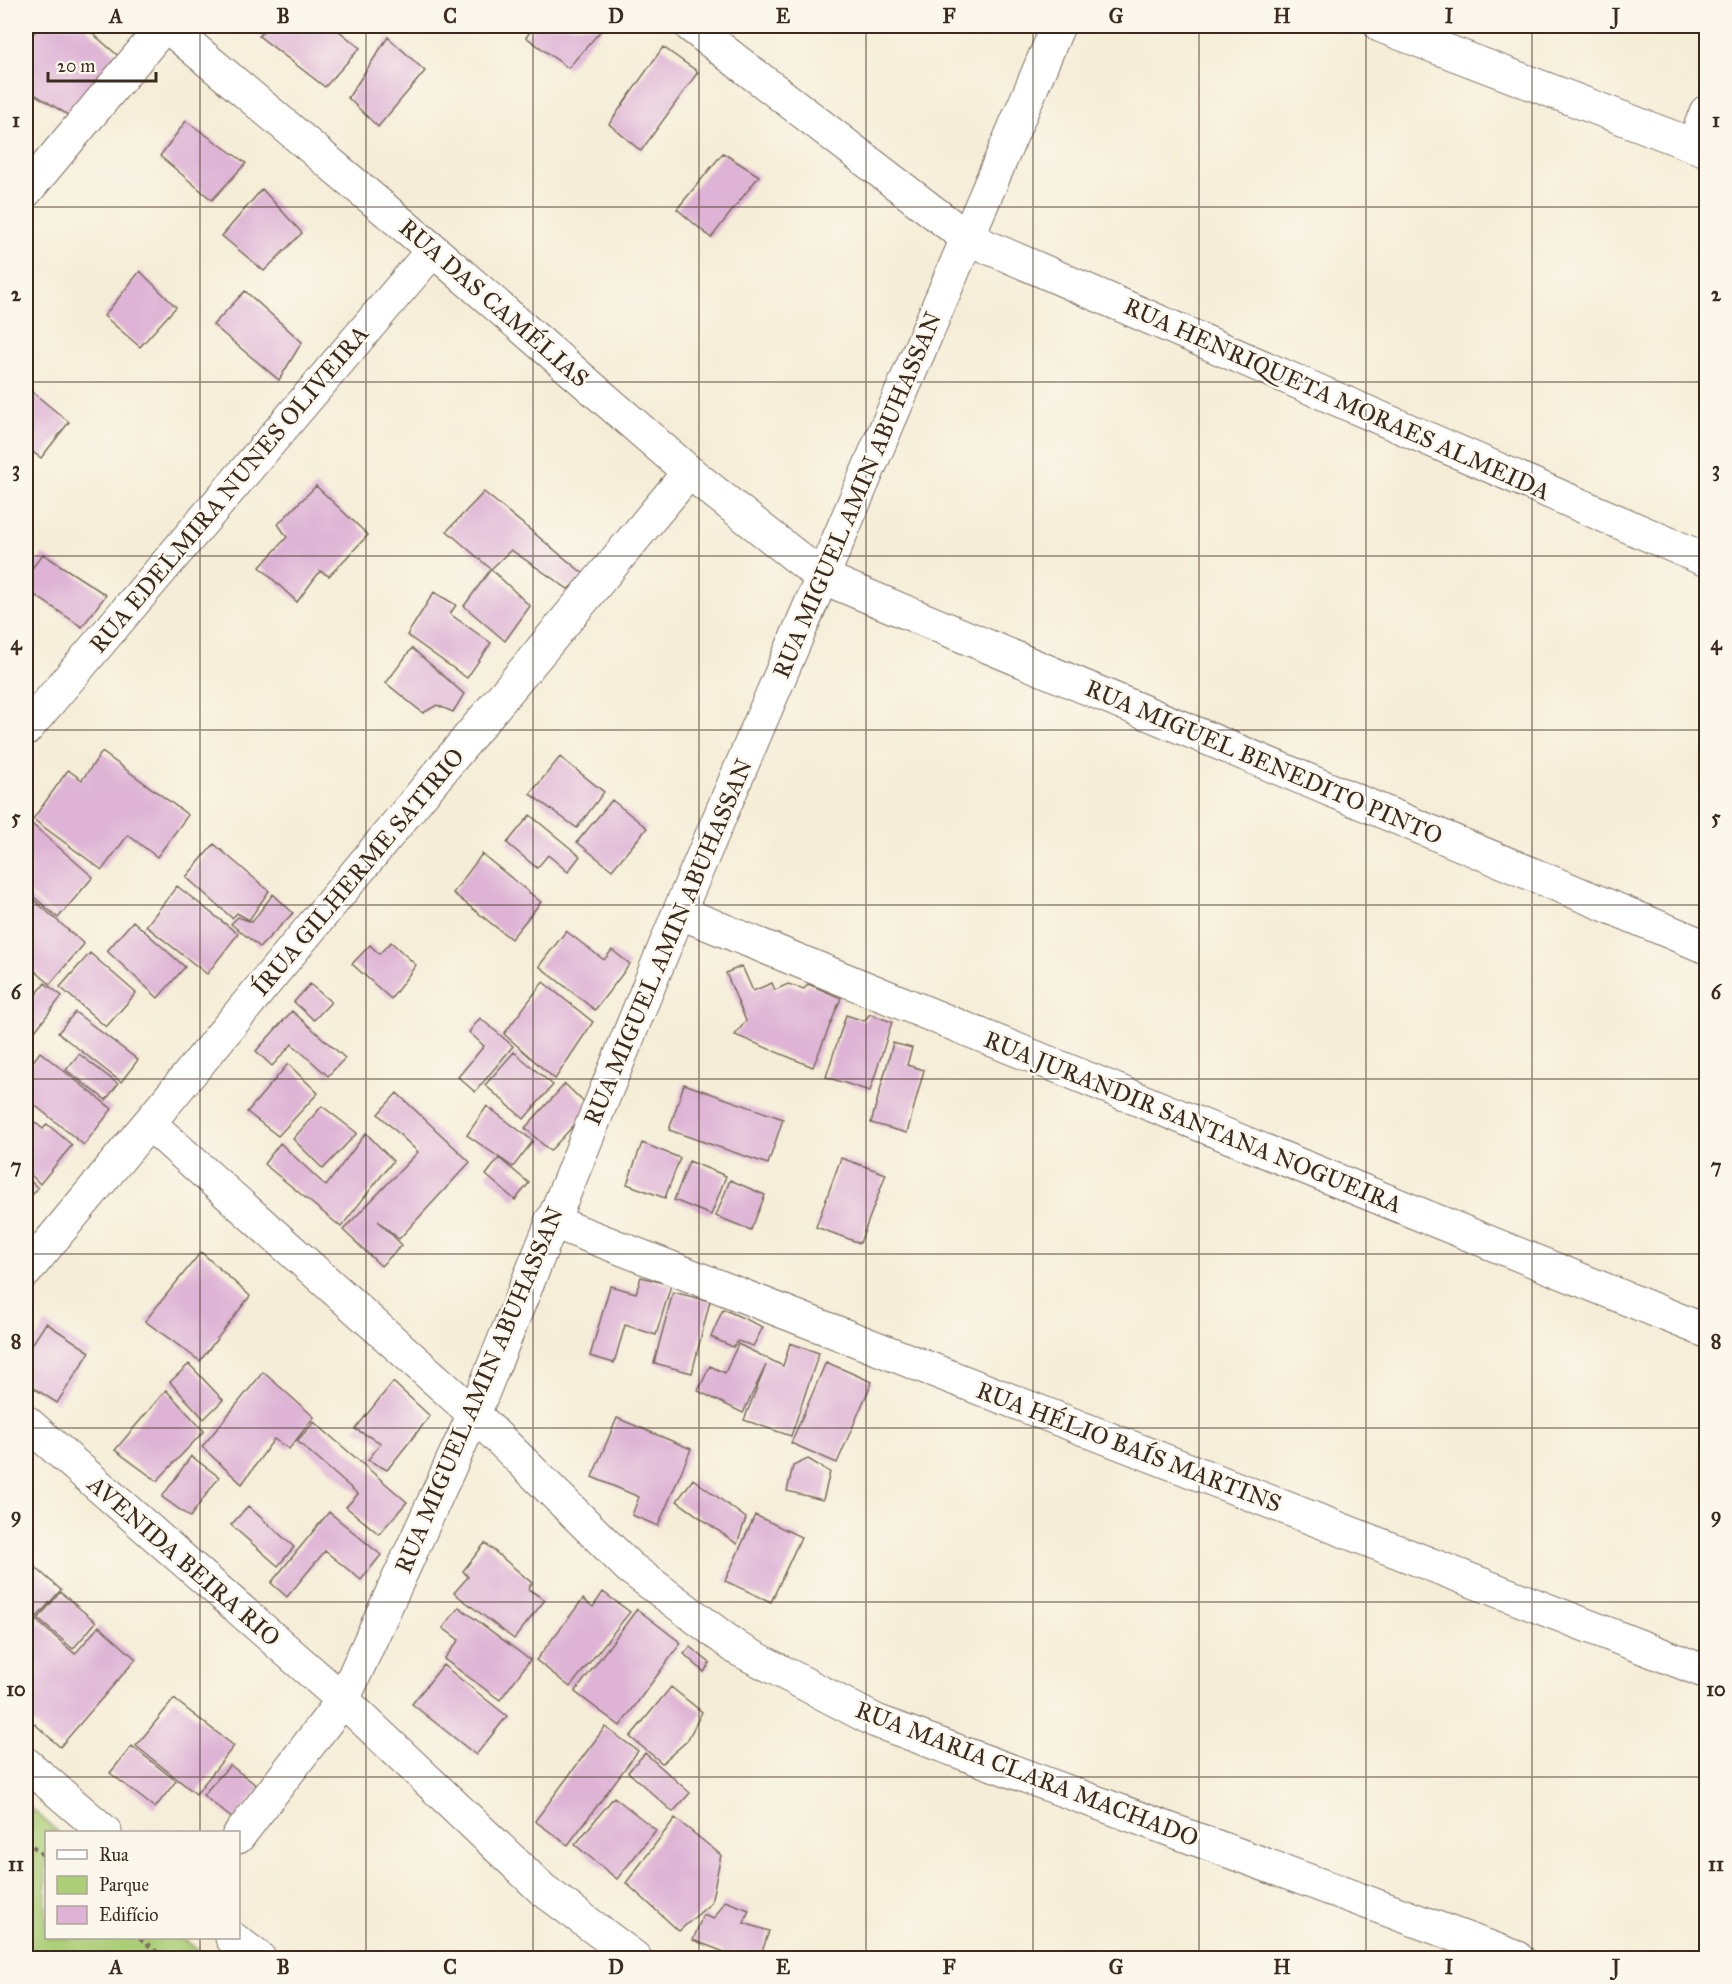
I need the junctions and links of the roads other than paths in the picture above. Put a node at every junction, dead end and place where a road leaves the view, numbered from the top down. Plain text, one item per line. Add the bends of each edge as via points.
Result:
1 (166, 26) edge
2 (692, 26) edge
3 (1058, 26) edge
4 (1395, 28) edge
5 (1707, 112) edge
6 (1700, 147) edge
7 (26, 191) edge
8 (967, 238) junction
9 (433, 250) junction
10 (689, 472) junction
11 (1707, 560) edge
12 (822, 577) junction
13 (26, 729) edge
14 (679, 912) junction
15 (1707, 947) edge
16 (150, 1124) junction
17 (551, 1221) junction
18 (26, 1271) edge
19 (1707, 1331) edge
20 (474, 1414) junction
21 (26, 1422) edge
22 (1707, 1672) edge
23 (344, 1700) junction
24 (26, 1764) edge
25 (103, 1831) edge
26 (240, 1834) edge
27 (233, 1939) edge
28 (259, 1959) edge
29 (635, 1959) edge
30 (1518, 1959) edge

1 - 7 street
1 - 9 street, RUA DAS CAMÉLIAS
2 - 8 street, RUA HENRIQUETA MORAES ALMEIDA
3 - 8 street, RUA MIGUEL AMIN ABUHASSAN
4 - 6 street
5 - 6 street
8 - 11 street, RUA HENRIQUETA MORAES ALMEIDA
8 - 12 street, RUA MIGUEL AMIN ABUHASSAN
9 - 10 street, RUA DAS CAMÉLIAS
9 - 13 street, RUA EDELMIRA NUNES OLIVEIRA
10 - 12 street, RUA DAS CAMÉLIAS
10 - 16 street, ÍRUA GILHERME SATIRIO
12 - 14 street, RUA MIGUEL AMIN ABUHASSAN
12 - 15 street, RUA MIGUEL BENEDITO PINTO
14 - 17 street, RUA MIGUEL AMIN ABUHASSAN
14 - 19 street, RUA JURANDIR SANTANA NOGUEIRA
16 - 18 street, ÍRUA GILHERME SATIRIO
16 - 20 street, RUA MARIA CLARA MACHADO
17 - 20 street, RUA MIGUEL AMIN ABUHASSAN
17 - 22 street, RUA HÉLIO BAÍS MARTINS
20 - 23 street, RUA MIGUEL AMIN ABUHASSAN
20 - 30 street, RUA MARIA CLARA MACHADO via 629,1567 748,1654 876,1721
21 - 23 street, AVENIDA BEIRA RIO
23 - 26 street, RUA MIGUEL AMIN ABUHASSAN
23 - 29 street, AVENIDA BEIRA RIO via 542,1890
24 - 25 street
27 - 28 street

